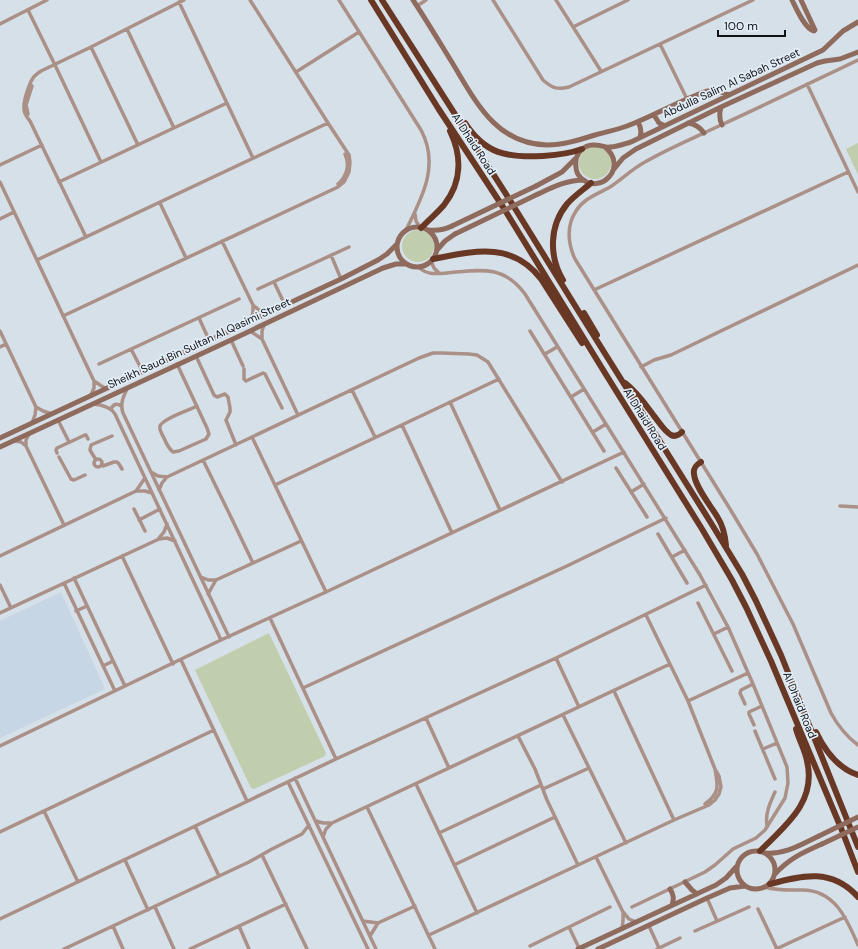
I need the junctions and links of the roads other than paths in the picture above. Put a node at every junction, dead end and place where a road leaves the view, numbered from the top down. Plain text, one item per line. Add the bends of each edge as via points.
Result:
1 (47, 0) edge
2 (184, 0) edge
3 (250, 0) edge
4 (340, 0) edge
5 (371, 0) edge
6 (382, 0) edge
7 (413, 0) edge
8 (426, 0) edge
9 (492, 0) edge
10 (556, 0) edge
11 (628, 0) edge
12 (753, 0) edge
13 (792, 0) edge
14 (801, 0) edge
15 (179, 2) junction
16 (417, 6) junction
17 (28, 10) junction
18 (858, 22) edge
19 (0, 24) edge
20 (573, 27) junction
21 (127, 29) junction
22 (359, 32) junction
23 (660, 44) junction
24 (91, 47) junction
25 (823, 50) junction
26 (858, 52) edge
27 (858, 60) edge
28 (822, 61) junction
29 (55, 65) junction
30 (601, 71) junction
31 (296, 72) junction
32 (807, 84) junction
33 (439, 90) junction
34 (729, 95) junction
35 (687, 99) junction
36 (227, 103) junction
37 (722, 107) junction
38 (438, 108) junction
39 (654, 115) junction
40 (638, 122) junction
41 (328, 123) junction
42 (688, 123) junction
43 (722, 125) junction
44 (665, 126) junction
45 (174, 128) junction
46 (704, 133) junction
47 (640, 137) junction
48 (42, 145) junction
49 (138, 145) junction
50 (605, 147) junction
51 (582, 149) junction
52 (253, 158) junction
53 (576, 158) junction
54 (101, 162) junction
55 (0, 165) edge
56 (613, 170) junction
57 (848, 172) junction
58 (584, 180) junction
59 (0, 182) edge
60 (59, 182) junction
61 (590, 183) junction
62 (858, 192) edge
63 (160, 203) junction
64 (14, 212) junction
65 (415, 214) junction
66 (0, 219) edge
67 (423, 228) junction
68 (406, 230) junction
69 (86, 237) junction
70 (222, 241) junction
71 (397, 244) junction
72 (349, 247) dead end
73 (436, 251) junction
74 (330, 255) junction
75 (186, 258) junction
76 (37, 260) junction
77 (432, 260) junction
78 (407, 264) junction
79 (858, 265) edge
80 (418, 267) junction
81 (442, 273) junction
82 (341, 279) junction
83 (274, 282) junction
84 (258, 289) dead end
85 (594, 290) junction
86 (239, 299) dead end
87 (252, 305) junction
88 (285, 305) junction
89 (268, 313) junction
90 (63, 316) junction
91 (198, 318) junction
92 (251, 321) junction
93 (265, 323) junction
94 (0, 331) edge
95 (250, 331) junction
96 (530, 331) dead end
97 (262, 339) junction
98 (209, 340) junction
99 (232, 340) junction
100 (6, 344) junction
101 (0, 347) edge
102 (558, 347) junction
103 (131, 349) junction
104 (545, 354) junction
105 (196, 356) junction
106 (99, 364) dead end
107 (177, 364) junction
108 (641, 366) junction
109 (614, 368) junction
110 (143, 372) junction
111 (605, 374) junction
112 (499, 379) junction
113 (621, 380) junction
114 (94, 381) junction
115 (128, 387) junction
116 (106, 389) junction
117 (584, 389) junction
118 (352, 390) junction
119 (91, 396) junction
120 (571, 397) junction
121 (450, 402) junction
122 (93, 403) junction
123 (36, 406) junction
124 (121, 406) junction
125 (197, 406) junction
126 (282, 408) dead end
127 (111, 410) junction
128 (52, 414) junction
129 (298, 415) junction
130 (58, 420) junction
131 (32, 423) junction
132 (606, 424) junction
133 (402, 425) junction
134 (593, 432) junction
135 (682, 432) junction
136 (29, 434) junction
137 (112, 436) dead end
138 (252, 437) junction
139 (375, 437) junction
140 (0, 438) edge
141 (15, 441) junction
142 (69, 442) junction
143 (90, 442) junction
144 (236, 445) junction
145 (26, 446) junction
146 (0, 447) edge
147 (604, 450) dead end
148 (624, 452) junction
149 (202, 460) junction
150 (701, 462) junction
151 (616, 468) dead end
152 (122, 469) dead end
153 (151, 471) junction
154 (86, 475) dead end
155 (167, 477) junction
156 (145, 478) junction
157 (562, 482) junction
158 (644, 484) junction
159 (275, 485) junction
160 (159, 490) junction
161 (136, 491) junction
162 (631, 492) junction
163 (152, 493) junction
164 (840, 506) dead end
165 (858, 507) edge
166 (134, 509) dead end
167 (160, 509) junction
168 (500, 510) junction
169 (647, 517) dead end
170 (666, 518) junction
171 (139, 520) junction
172 (167, 524) junction
173 (64, 525) junction
174 (145, 531) dead end
175 (452, 533) junction
176 (658, 534) dead end
177 (158, 539) junction
178 (174, 541) junction
179 (301, 541) junction
180 (727, 548) junction
181 (685, 550) junction
182 (0, 556) edge
183 (122, 556) junction
184 (672, 557) junction
185 (253, 563) junction
186 (200, 577) junction
187 (74, 578) junction
188 (216, 580) junction
189 (64, 583) junction
190 (687, 583) dead end
191 (0, 585) edge
192 (706, 585) junction
193 (326, 592) junction
194 (208, 594) junction
195 (698, 603) dead end
196 (87, 606) junction
197 (11, 608) junction
198 (76, 610) junction
199 (0, 613) edge
200 (646, 615) junction
201 (270, 618) junction
202 (728, 627) junction
203 (714, 634) junction
204 (229, 637) junction
205 (221, 640) junction
206 (556, 658) junction
207 (181, 660) junction
208 (113, 661) junction
209 (173, 664) junction
210 (670, 664) junction
211 (103, 666) junction
212 (732, 671) dead end
213 (748, 673) junction
214 (753, 684) junction
215 (125, 686) junction
216 (303, 688) junction
217 (115, 691) junction
218 (614, 691) junction
219 (688, 701) junction
220 (745, 704) dead end
221 (762, 706) junction
222 (579, 707) junction
223 (804, 710) junction
224 (563, 715) junction
225 (794, 716) junction
226 (426, 718) junction
227 (754, 725) dead end
228 (214, 730) junction
229 (755, 731) dead end
230 (518, 736) junction
231 (777, 743) junction
232 (858, 745) edge
233 (0, 746) edge
234 (763, 749) junction
235 (336, 759) junction
236 (449, 768) junction
237 (590, 768) junction
238 (858, 775) edge
239 (295, 778) junction
240 (775, 780) dead end
241 (288, 782) junction
242 (416, 784) junction
243 (541, 785) junction
244 (543, 789) junction
245 (775, 792) dead end
246 (247, 801) junction
247 (367, 807) junction
248 (44, 811) junction
249 (555, 817) junction
250 (858, 817) edge
251 (315, 820) junction
252 (674, 820) junction
253 (332, 823) junction
254 (308, 825) junction
255 (195, 826) junction
256 (767, 826) junction
257 (858, 827) edge
258 (0, 832) edge
259 (439, 833) junction
260 (302, 834) junction
261 (313, 835) junction
262 (323, 837) junction
263 (626, 842) junction
264 (858, 847) edge
265 (763, 852) junction
266 (262, 855) junction
267 (596, 857) junction
268 (125, 860) junction
269 (454, 865) junction
270 (578, 865) junction
271 (736, 867) junction
272 (858, 872) edge
273 (775, 874) junction
274 (219, 876) junction
275 (78, 882) junction
276 (685, 882) junction
277 (745, 886) junction
278 (767, 886) junction
279 (670, 889) junction
280 (697, 894) junction
281 (858, 897) edge
282 (707, 898) junction
283 (286, 904) junction
284 (672, 905) junction
285 (415, 906) junction
286 (155, 907) junction
287 (610, 907) dead end
288 (632, 907) dead end
289 (749, 907) dead end
290 (758, 908) dead end
291 (148, 910) junction
292 (622, 912) junction
293 (477, 913) junction
294 (845, 917) junction
295 (0, 919) edge
296 (362, 921) junction
297 (717, 921) junction
298 (637, 922) junction
299 (378, 923) junction
300 (113, 926) junction
301 (239, 926) junction
302 (649, 926) junction
303 (569, 927) junction
304 (622, 929) junction
305 (695, 931) dead end
306 (429, 935) junction
307 (370, 936) junction
308 (680, 938) dead end
309 (858, 945) edge
310 (530, 946) dead end
311 (601, 948) edge
312 (658, 948) edge
313 (64, 949) edge
314 (123, 949) edge
315 (174, 949) edge
316 (190, 949) edge
317 (249, 949) edge
318 (307, 949) edge
319 (368, 949) edge
320 (376, 949) edge
321 (435, 949) edge
322 (578, 949) edge
323 (776, 949) edge

1 - 17 street
2 - 15 street
3 - 31 street
4 - 22 street
5 - 38 highway, Al Dhaid Road
6 - 33 highway, Al Dhaid Road
7 - 16 main road
8 - 16 street
9 - 30 street via 548,85 562,89
10 - 20 street
11 - 20 street
12 - 23 street
13 - 14 main road via 802,20 814,31
15 - 21 street
15 - 36 street
16 - 40 main road via 480,107 493,123 512,136 536,144 557,144
17 - 19 street
17 - 29 street
18 - 25 main road, Abdulla Salim Al Sabah Street via 843,31
20 - 30 street
21 - 24 street
21 - 45 street
22 - 31 street
22 - 65 street via 426,140 429,172
23 - 30 street
23 - 35 street
24 - 29 street
24 - 49 street
25 - 28 main road via 818,57 818,60
25 - 34 main road, Abdulla Salim Al Sabah Street
26 - 28 main road, Abdulla Salim Al Sabah Street via 840,59
27 - 32 street
28 - 37 main road, Abdulla Salim Al Sabah Street
29 - 48 street via 35,75 24,102 26,115
29 - 54 street
31 - 41 street
32 - 43 street
32 - 57 street
33 - 51 highway via 475,136 503,154 525,157 564,154
33 - 109 highway, Al Dhaid Road
34 - 35 main road via 711,90
34 - 44 main road, Abdulla Salim Al Sabah Street
35 - 39 main road
36 - 45 street
36 - 52 street
37 - 42 main road, Abdulla Salim Al Sabah Street
37 - 43 main road via 719,114
38 - 67 highway via 456,145 458,176 450,196
38 - 111 highway, Al Dhaid Road via 503,207
39 - 40 main road
39 - 44 main road
40 - 47 main road via 641,127
41 - 52 street
41 - 70 street via 350,158 346,179 341,185
42 - 46 main road via 699,127
42 - 56 main road, Abdulla Salim Al Sabah Street via 629,153
43 - 46 street
44 - 47 main road, Abdulla Salim Al Sabah Street
45 - 49 street
46 - 85 street via 643,163 610,187 586,200 576,210 568,233 571,251
47 - 50 main road, Abdulla Salim Al Sabah Street via 625,144
48 - 55 street
48 - 60 street
49 - 54 street
50 - 51 main road via 593,145
50 - 56 main road via 614,160
51 - 53 main road
52 - 63 street
53 - 58 main road via 576,170
53 - 67 main road, bridge via 562,172 452,226 437,230
54 - 60 street
56 - 61 main road via 602,182
57 - 62 street
57 - 85 street
58 - 61 main road
58 - 73 main road, bridge via 565,182 538,194 455,234
59 - 64 street
60 - 69 street
61 - 109 highway via 567,204 556,224 552,246 562,278 601,340
63 - 69 street
63 - 75 street
64 - 66 street
64 - 76 street
65 - 67 street via 416,221
65 - 68 street
67 - 68 main road
67 - 73 main road via 434,236
68 - 71 main road
69 - 76 street
70 - 75 street
70 - 87 street
71 - 78 main road via 399,256
71 - 82 main road, Sheikh Saud Bin Sultan Al Qasimi Street via 378,260
72 - 74 street
73 - 77 main road
74 - 82 street
74 - 83 street
75 - 90 street
76 - 90 street
77 - 80 main road
77 - 81 street via 435,270
77 - 111 highway via 468,253 497,252 518,258 535,271
78 - 80 main road
78 - 93 main road, Sheikh Saud Bin Sultan Al Qasimi Street via 388,266
79 - 108 street via 671,355
80 - 81 street via 429,273
81 - 102 street via 486,270 509,278 521,288
82 - 88 main road, Sheikh Saud Bin Sultan Al Qasimi Street
83 - 84 street
83 - 88 street
85 - 108 street
86 - 91 street
87 - 89 street
87 - 92 street
88 - 89 main road, Sheikh Saud Bin Sultan Al Qasimi Street
89 - 92 main road, Sheikh Saud Bin Sultan Al Qasimi Street
89 - 93 main road via 271,317
90 - 114 street
91 - 98 street
91 - 103 street
92 - 98 main road, Sheikh Saud Bin Sultan Al Qasimi Street
93 - 95 main road, Sheikh Saud Bin Sultan Al Qasimi Street
93 - 97 street
94 - 100 street
95 - 97 street
95 - 99 main road, Sheikh Saud Bin Sultan Al Qasimi Street
96 - 104 street
97 - 129 street
98 - 110 main road, Sheikh Saud Bin Sultan Al Qasimi Street
99 - 105 main road, Sheikh Saud Bin Sultan Al Qasimi Street
99 - 126 street via 244,367 244,379 246,381 265,374
100 - 101 street
100 - 123 street
102 - 104 street
102 - 117 street
103 - 106 street
103 - 110 street
104 - 120 street
105 - 107 main road, Sheikh Saud Bin Sultan Al Qasimi Street
105 - 144 street via 214,395 227,396 230,410 226,420
107 - 115 main road, Sheikh Saud Bin Sultan Al Qasimi Street
107 - 125 street
108 - 135 street
109 - 113 highway, Al Dhaid Road
110 - 116 main road, Sheikh Saud Bin Sultan Al Qasimi Street
111 - 225 highway, Al Dhaid Road via 732,580 759,634
112 - 118 street via 488,362 481,357 433,353
112 - 121 street
112 - 157 street
113 - 135 highway via 632,388 668,433 676,436
113 - 180 highway, Al Dhaid Road
114 - 116 street
114 - 119 street
115 - 122 main road, Sheikh Saud Bin Sultan Al Qasimi Street
115 - 124 street
116 - 119 main road, Sheikh Saud Bin Sultan Al Qasimi Street
117 - 120 street
117 - 132 street
118 - 129 street
118 - 139 street
119 - 128 main road, Sheikh Saud Bin Sultan Al Qasimi Street
120 - 134 street
121 - 133 street
121 - 168 street
122 - 127 street
122 - 130 main road, Sheikh Saud Bin Sultan Al Qasimi Street
123 - 128 street
123 - 131 street
124 - 127 street via 115,404
124 - 153 street
125 - 125 street via 161,424 161,432 173,452 179,452 208,436
127 - 156 street
128 - 131 main road, Sheikh Saud Bin Sultan Al Qasimi Street
129 - 138 street
130 - 136 main road, Sheikh Saud Bin Sultan Al Qasimi Street
130 - 142 street
131 - 140 main road, Sheikh Saud Bin Sultan Al Qasimi Street
132 - 134 street
132 - 148 street
133 - 139 street
133 - 175 street
134 - 147 street
135 - 150 street
136 - 141 main road, Sheikh Saud Bin Sultan Al Qasimi Street
136 - 145 street
137 - 143 street
138 - 144 street
138 - 159 street
139 - 159 street
141 - 145 street
141 - 146 main road, Sheikh Saud Bin Sultan Al Qasimi Street
142 - 143 street via 85,435
142 - 154 street via 56,448 58,455 71,479
143 - 152 street via 90,450 96,465 104,466 117,462
144 - 149 street
145 - 173 street
148 - 157 street
148 - 158 street
149 - 155 street
149 - 185 street
150 - 180 highway via 694,468 697,484 719,519
150 - 232 street via 770,577 831,713
151 - 162 street
153 - 155 street via 158,476
153 - 160 street
155 - 160 street
156 - 161 street
156 - 163 street
157 - 168 street
158 - 162 street
158 - 170 street
159 - 179 street
160 - 186 street
161 - 163 street
161 - 173 street
162 - 169 street
163 - 167 street
164 - 165 street
166 - 171 street
167 - 171 street
167 - 172 street
168 - 175 street
170 - 181 street
170 - 216 street
171 - 174 street
172 - 177 street
172 - 178 street
173 - 182 street
175 - 193 street
176 - 184 street
177 - 178 street via 167,538
177 - 183 street
178 - 205 street
179 - 185 street
179 - 193 street
180 - 223 highway, Al Dhaid Road via 769,628
181 - 184 street
181 - 192 street
183 - 187 street
183 - 209 street
184 - 190 street
185 - 188 street
186 - 188 street
186 - 194 street
187 - 189 street
187 - 196 street
188 - 194 street
189 - 197 street
189 - 198 street
191 - 197 street
192 - 200 street
192 - 202 street
193 - 201 street
194 - 204 street
195 - 203 street
196 - 198 street
196 - 208 street
197 - 199 street
198 - 211 street
200 - 206 street
200 - 210 street
201 - 204 street
201 - 216 street
202 - 203 street
202 - 213 street
203 - 212 street
204 - 205 street
205 - 207 street
206 - 222 street
206 - 226 street
207 - 209 street
207 - 228 street
208 - 211 street
208 - 215 street
209 - 215 street
210 - 218 street
210 - 219 street
211 - 217 street
213 - 214 street
213 - 219 street
214 - 220 street via 740,691
214 - 221 street
215 - 217 street
216 - 235 street
217 - 233 street
218 - 222 street
218 - 252 street
219 - 252 street via 720,779 720,790 715,800
221 - 227 street via 749,712
221 - 231 street
222 - 224 street
223 - 238 highway via 834,761
223 - 264 highway, Al Dhaid Road
224 - 230 street
224 - 237 street
225 - 265 highway via 809,772 807,792 798,812
225 - 272 highway, Al Dhaid Road
226 - 235 street
226 - 236 street
228 - 246 street
228 - 248 street
229 - 234 street
230 - 236 street
230 - 243 street
231 - 234 street
231 - 256 street via 788,772 788,788 783,803
234 - 240 street
235 - 239 street
236 - 242 street
237 - 244 street
237 - 263 street
239 - 241 street
239 - 251 street
241 - 246 street
241 - 254 street
242 - 247 street
242 - 259 street
243 - 244 street
243 - 259 street
244 - 249 street
245 - 256 street via 766,814
246 - 255 street
247 - 253 street
247 - 285 street
248 - 258 street
248 - 275 street
249 - 269 street
249 - 270 street
250 - 265 main road, bridge via 783,852
251 - 253 street
251 - 262 street
252 - 263 street
253 - 262 street
254 - 260 street
254 - 261 street
255 - 268 street
255 - 274 street
256 - 276 street via 759,836 737,847 712,868
257 - 273 main road, bridge via 795,857
259 - 269 street
260 - 261 street
260 - 266 street
261 - 319 street
262 - 296 street
263 - 267 street
265 - 271 main road via 747,852
265 - 273 main road via 773,862
266 - 274 street
266 - 283 street
267 - 270 street
267 - 292 street
268 - 275 street
268 - 291 street
269 - 293 street
270 - 293 street
271 - 277 main road via 738,878
271 - 280 main road via 721,882
273 - 278 main road
274 - 286 street
275 - 295 street
276 - 279 street
276 - 280 main road
277 - 278 main road via 755,890
277 - 282 main road via 730,888
278 - 281 highway via 803,876 815,876 839,882
278 - 294 street via 782,891 808,890 819,893 836,904
279 - 284 main road via 674,902
279 - 288 street
280 - 284 main road
282 - 297 street
282 - 302 main road
283 - 301 street
283 - 318 street
284 - 298 main road
285 - 299 street
285 - 306 street
286 - 291 street
286 - 315 street
287 - 303 street
289 - 297 street
290 - 323 street
291 - 300 street
292 - 298 street
292 - 304 street
293 - 306 street
294 - 309 street
294 - 323 street
296 - 299 street
296 - 307 street
297 - 305 street
298 - 304 main road
299 - 307 street
300 - 313 street
300 - 314 street
301 - 316 street
301 - 317 street
302 - 311 main road
302 - 312 street
303 - 310 street
303 - 322 street
304 - 322 main road
306 - 321 street
307 - 320 street
308 - 312 street

